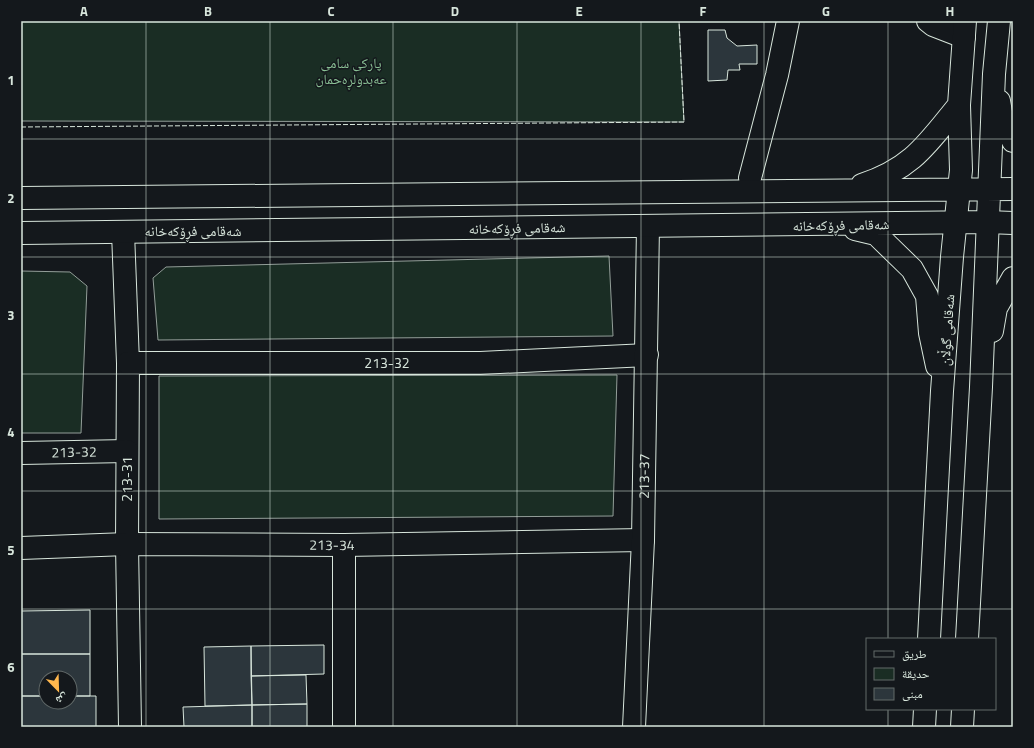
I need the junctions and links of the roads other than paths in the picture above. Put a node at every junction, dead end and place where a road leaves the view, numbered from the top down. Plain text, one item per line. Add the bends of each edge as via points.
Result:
1 (788, 21) edge
2 (928, 21) edge
3 (999, 21) edge
4 (965, 29) edge
5 (994, 74) junction
6 (959, 105) junction
7 (1013, 141) edge
8 (750, 178) dead end
9 (959, 188) junction
10 (1013, 188) edge
11 (989, 189) junction
12 (822, 190) junction
13 (21, 198) edge
14 (987, 222) junction
15 (956, 223) junction
16 (1013, 223) edge
17 (837, 225) junction
18 (648, 226) junction
19 (123, 232) junction
20 (21, 233) edge
21 (1013, 278) edge
22 (647, 355) junction
23 (128, 363) junction
24 (981, 387) junction
25 (942, 391) junction
26 (127, 451) junction
27 (21, 453) edge
28 (643, 540) junction
29 (127, 544) junction
30 (344, 545) junction
31 (21, 548) edge
32 (929, 638) edge
33 (967, 638) edge
34 (925, 710) edge
35 (963, 710) edge
36 (130, 727) edge
37 (344, 727) edge
38 (634, 727) edge
39 (924, 727) edge
40 (962, 727) edge

1 - 8 main road via 778,75
2 - 4 main road via 934,25
3 - 5 main road
4 - 6 main road, شەقامی گوڵان
5 - 7 main road via 1002,118
5 - 11 main road
6 - 9 main road, شەقامی گوڵان
6 - 12 main road via 925,147 904,166 862,184
9 - 11 main road
9 - 12 main road
9 - 15 main road, شەقامی گوڵان
10 - 11 main road
11 - 14 main road
12 - 13 main road
14 - 15 main road, شەقامی فڕۆکەخانە
14 - 16 main road, شەقامی فڕۆکەخانە
14 - 24 main road
15 - 17 main road, شەقامی فڕۆکەخانە
15 - 25 main road, شەقامی گوڵان
17 - 18 main road, شەقامی فڕۆکەخانە
17 - 25 main road via 876,234 912,268 927,296 930,333
18 - 19 main road, شەقامی فڕۆکەخانە
18 - 22 main road, 213-37
19 - 20 main road, شەقامی فڕۆکەخانە
19 - 23 main road, 213-31
21 - 24 main road via 996,308
22 - 23 main road, 213-32 via 480,363
22 - 28 main road, 213-37
23 - 26 main road, 213-31
24 - 33 main road
25 - 32 main road, شەقامی گوڵان
26 - 27 main road, 213-32
26 - 29 main road, 213-31
28 - 30 main road, 213-34
28 - 38 main road, 213-37
29 - 30 main road, 213-34
29 - 31 main road, 213-34
29 - 36 main road, 213-31
30 - 37 main road
34 - 39 main road
35 - 40 main road

